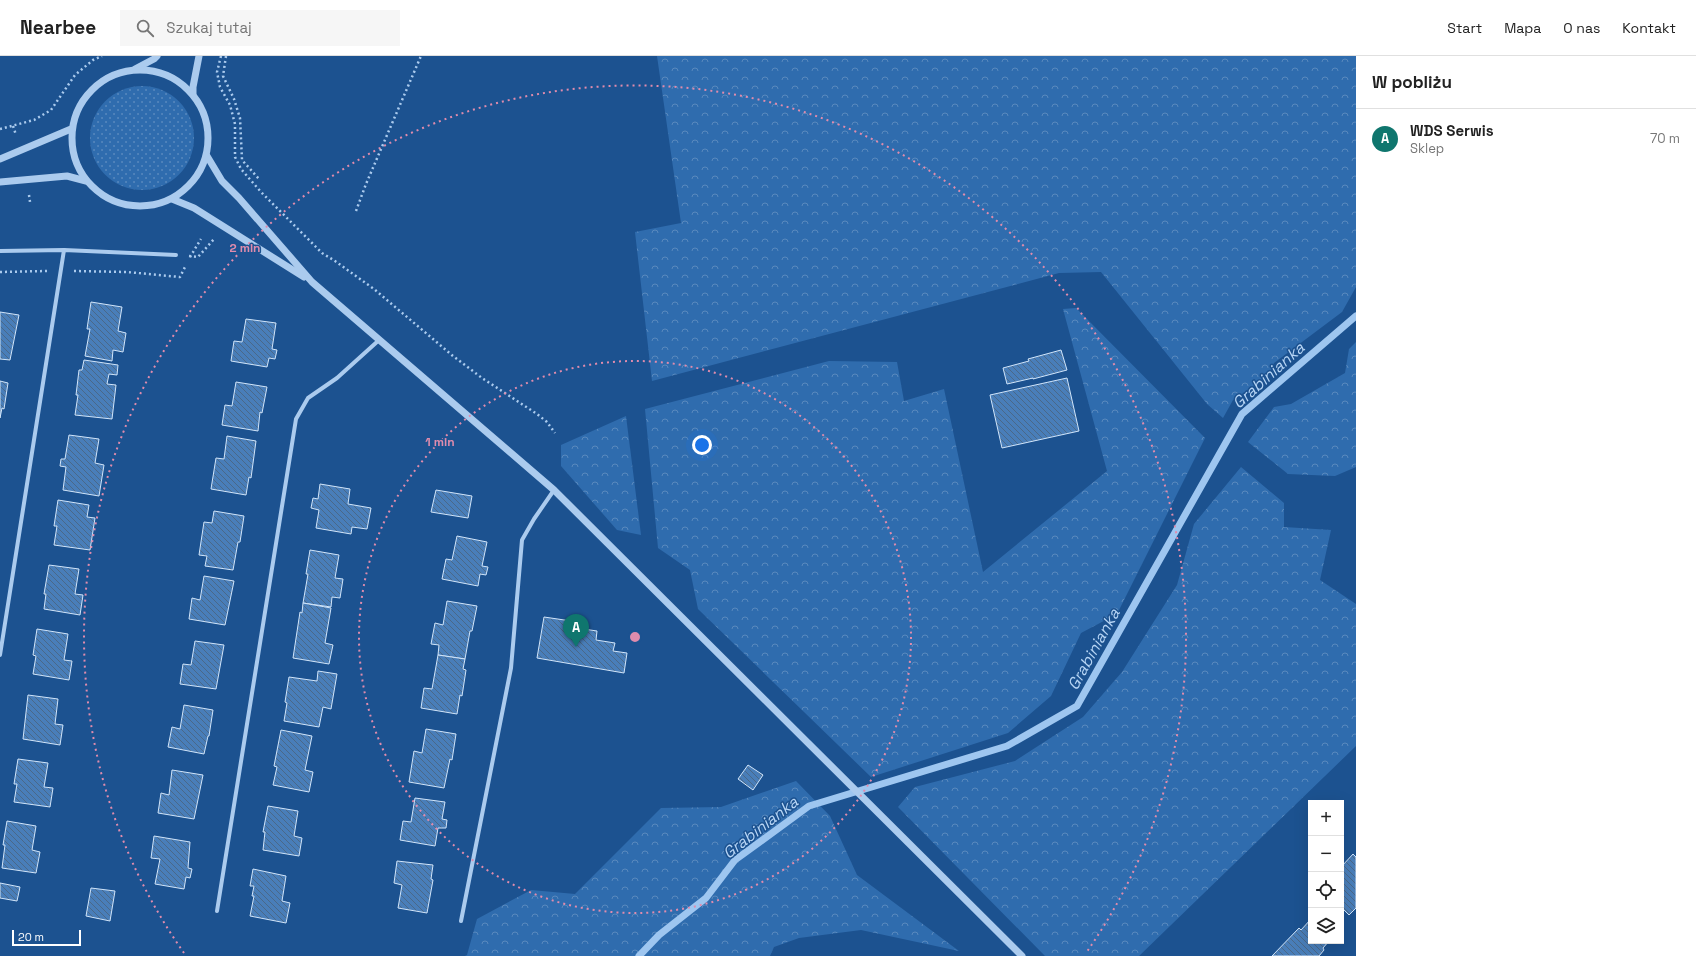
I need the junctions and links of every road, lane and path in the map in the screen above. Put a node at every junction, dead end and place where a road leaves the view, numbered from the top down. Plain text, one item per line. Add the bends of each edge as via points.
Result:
1 (102, 56) edge
2 (157, 56) edge
3 (199, 56) edge
4 (221, 56) edge
5 (226, 56) edge
6 (421, 56) edge
7 (132, 70) junction
8 (193, 94) junction
9 (0, 129) edge
10 (72, 129) junction
11 (207, 156) junction
12 (0, 160) edge
13 (259, 179) dead end
14 (86, 181) junction
15 (0, 182) edge
16 (172, 199) junction
17 (356, 211) dead end
18 (201, 239) dead end
19 (64, 250) junction
20 (0, 251) edge
21 (176, 255) dead end
22 (60, 271) junction
23 (0, 272) edge
24 (312, 282) junction
25 (378, 341) junction
26 (555, 433) dead end
27 (554, 490) junction
28 (0, 655) edge
29 (217, 911) dead end
30 (461, 921) dead end
31 (1022, 956) edge

1 - 9 path via 75,75 51,110 34,120
2 - 7 street
3 - 8 street
4 - 26 path via 217,72 220,87 230,105 235,124 235,157 241,169 261,192 322,254 374,289 453,356 547,422
5 - 13 path via 223,76 240,118 242,160
6 - 17 path
7 - 8 street via 166,74 181,82
7 - 10 street via 110,76 92,89 78,108
8 - 11 street via 204,113 209,134
10 - 12 street
10 - 14 street via 76,165
11 - 16 street via 199,174 187,188
11 - 24 street via 222,182
14 - 15 street via 67,176
14 - 16 street via 103,196 126,206 149,206
16 - 24 street via 194,208
18 - 22 path via 180,277 127,272
19 - 20 street
19 - 21 street
19 - 22 street
22 - 23 path
22 - 28 street
24 - 25 street
25 - 27 street via 393,351
25 - 29 street via 337,378 308,398 296,419
27 - 30 street via 522,540 511,668
27 - 31 street

